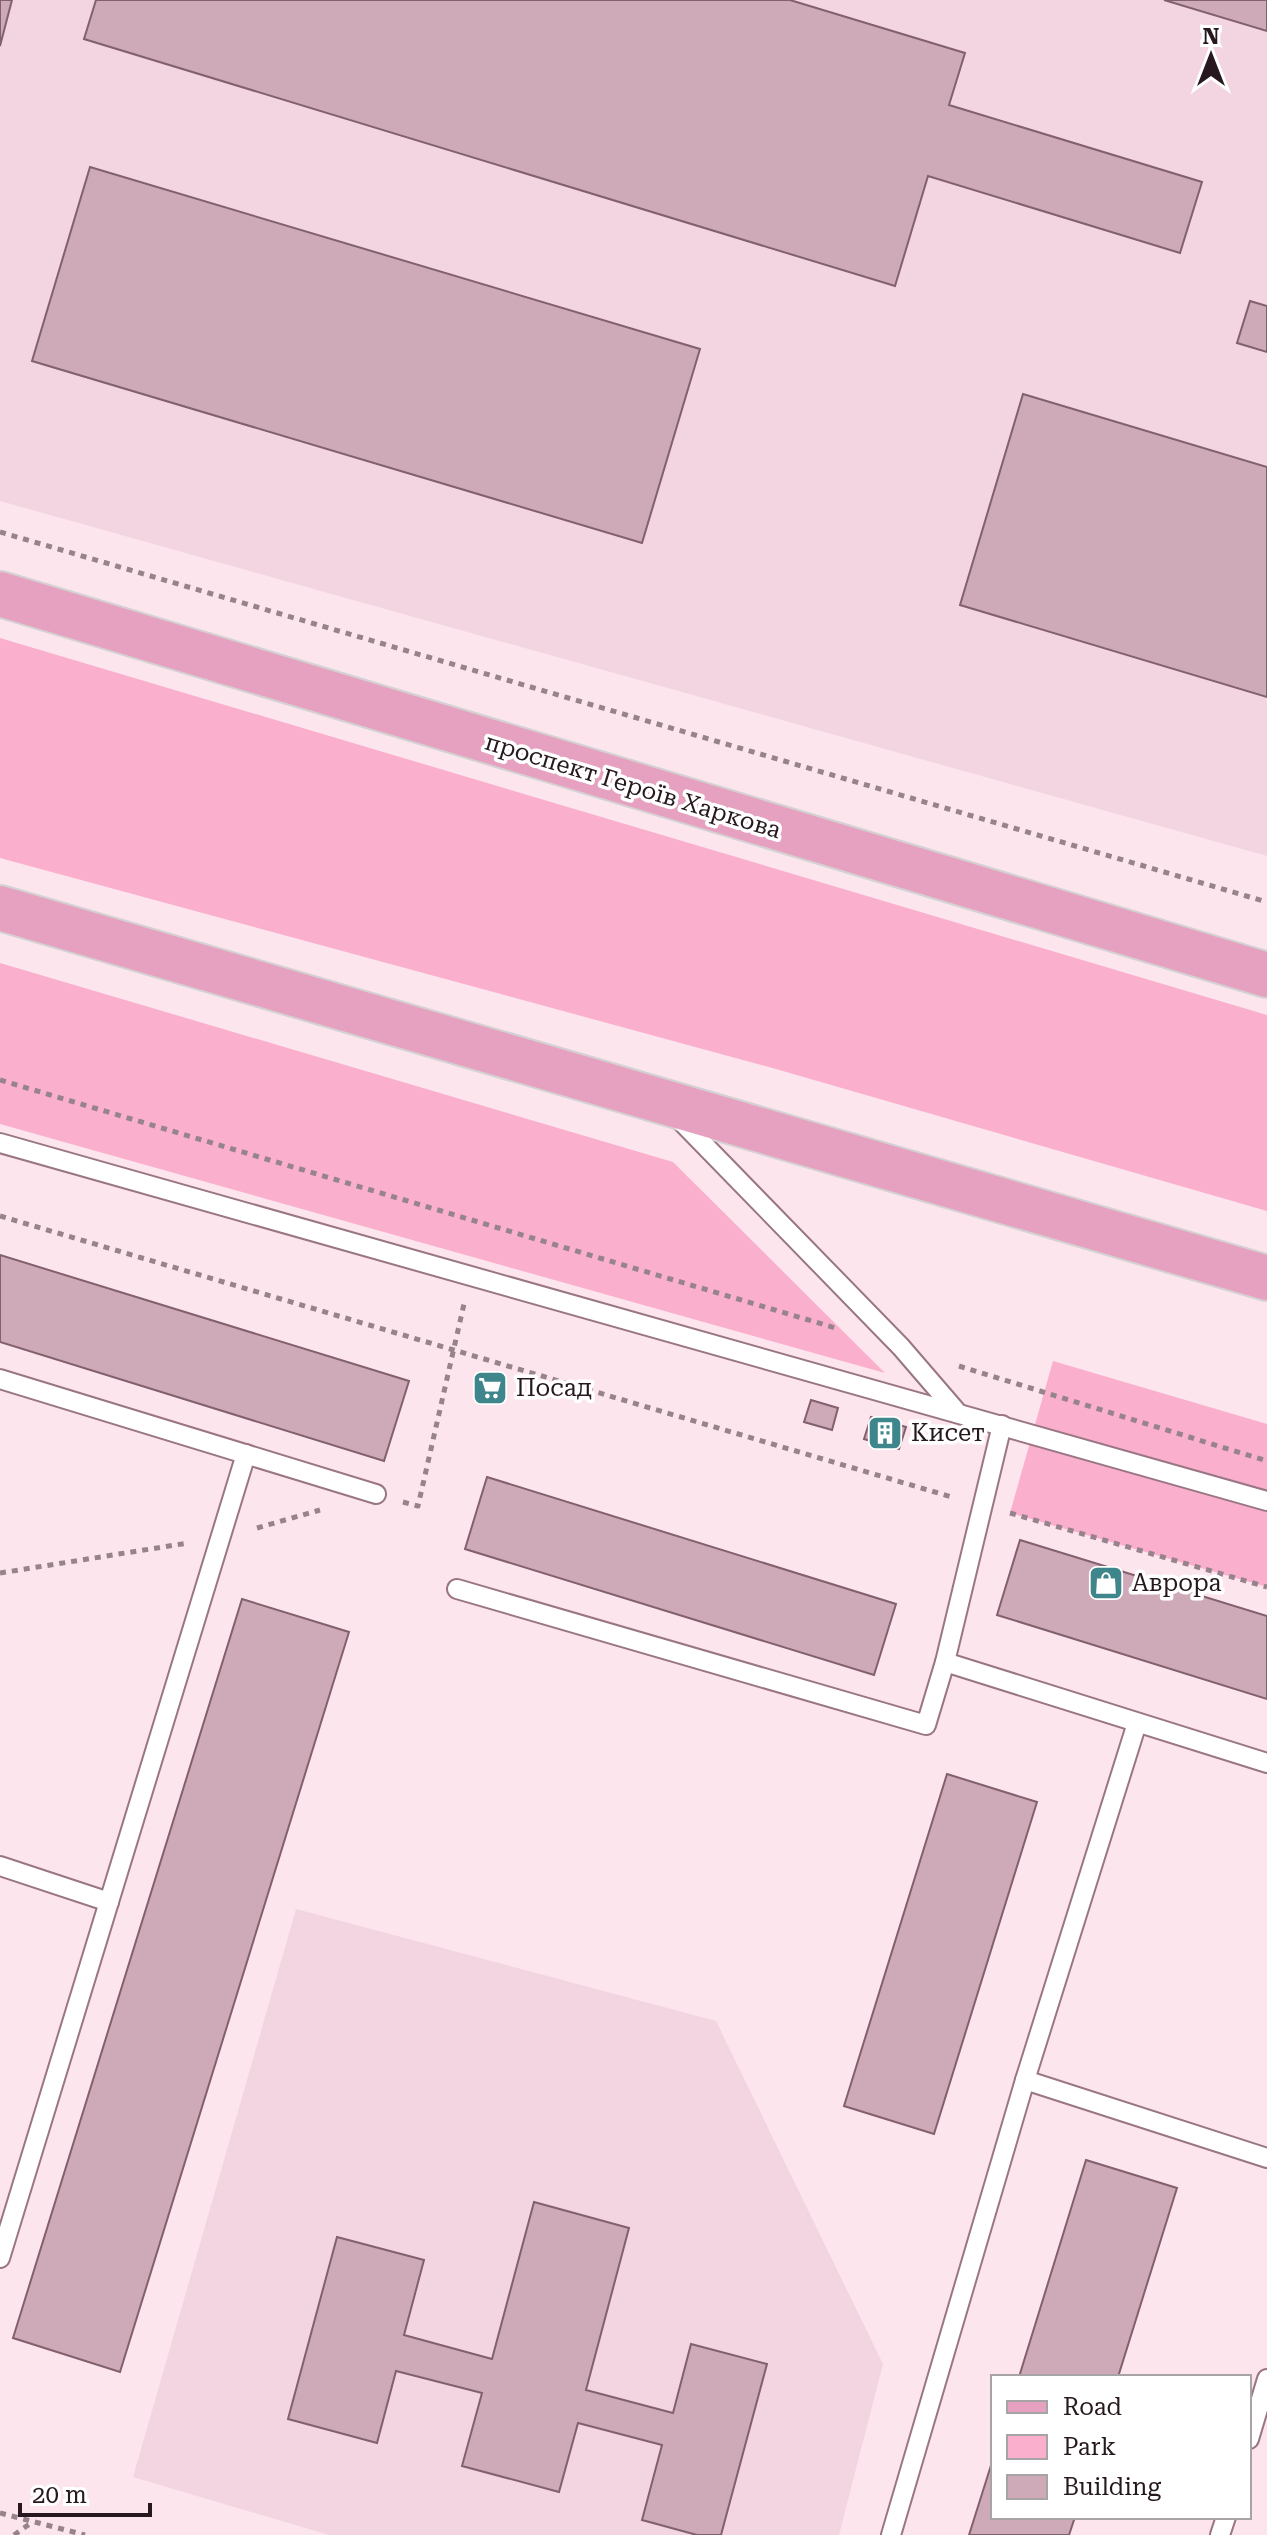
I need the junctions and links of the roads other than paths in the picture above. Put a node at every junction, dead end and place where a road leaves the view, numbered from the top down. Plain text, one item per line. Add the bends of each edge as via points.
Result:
1 (0, 594) edge
2 (0, 908) edge
3 (1267, 975) edge
4 (661, 1101) junction
5 (0, 1143) edge
6 (1267, 1278) edge
7 (0, 1379) edge
8 (957, 1413) junction
9 (1002, 1425) junction
10 (246, 1454) junction
11 (376, 1494) road end
12 (1267, 1501) edge
13 (457, 1589) dead end
14 (945, 1662) junction
15 (1137, 1723) junction
16 (1267, 1763) edge
17 (0, 1866) edge
18 (109, 1902) junction
19 (1025, 2080) junction
20 (1267, 2158) edge
21 (0, 2258) edge
22 (1267, 2379) edge
23 (1251, 2432) edge
24 (891, 2535) edge

1 - 3 main road, проспект Героїв Харкова
2 - 4 main road
4 - 6 main road
4 - 8 lane via 901,1347
5 - 8 lane
7 - 10 lane
8 - 9 lane
9 - 12 lane
9 - 14 lane
10 - 11 lane
10 - 18 lane
13 - 14 lane via 926,1725
14 - 15 lane
15 - 16 lane
15 - 19 lane
17 - 18 lane
18 - 21 lane
19 - 20 lane
19 - 24 lane
22 - 23 lane

